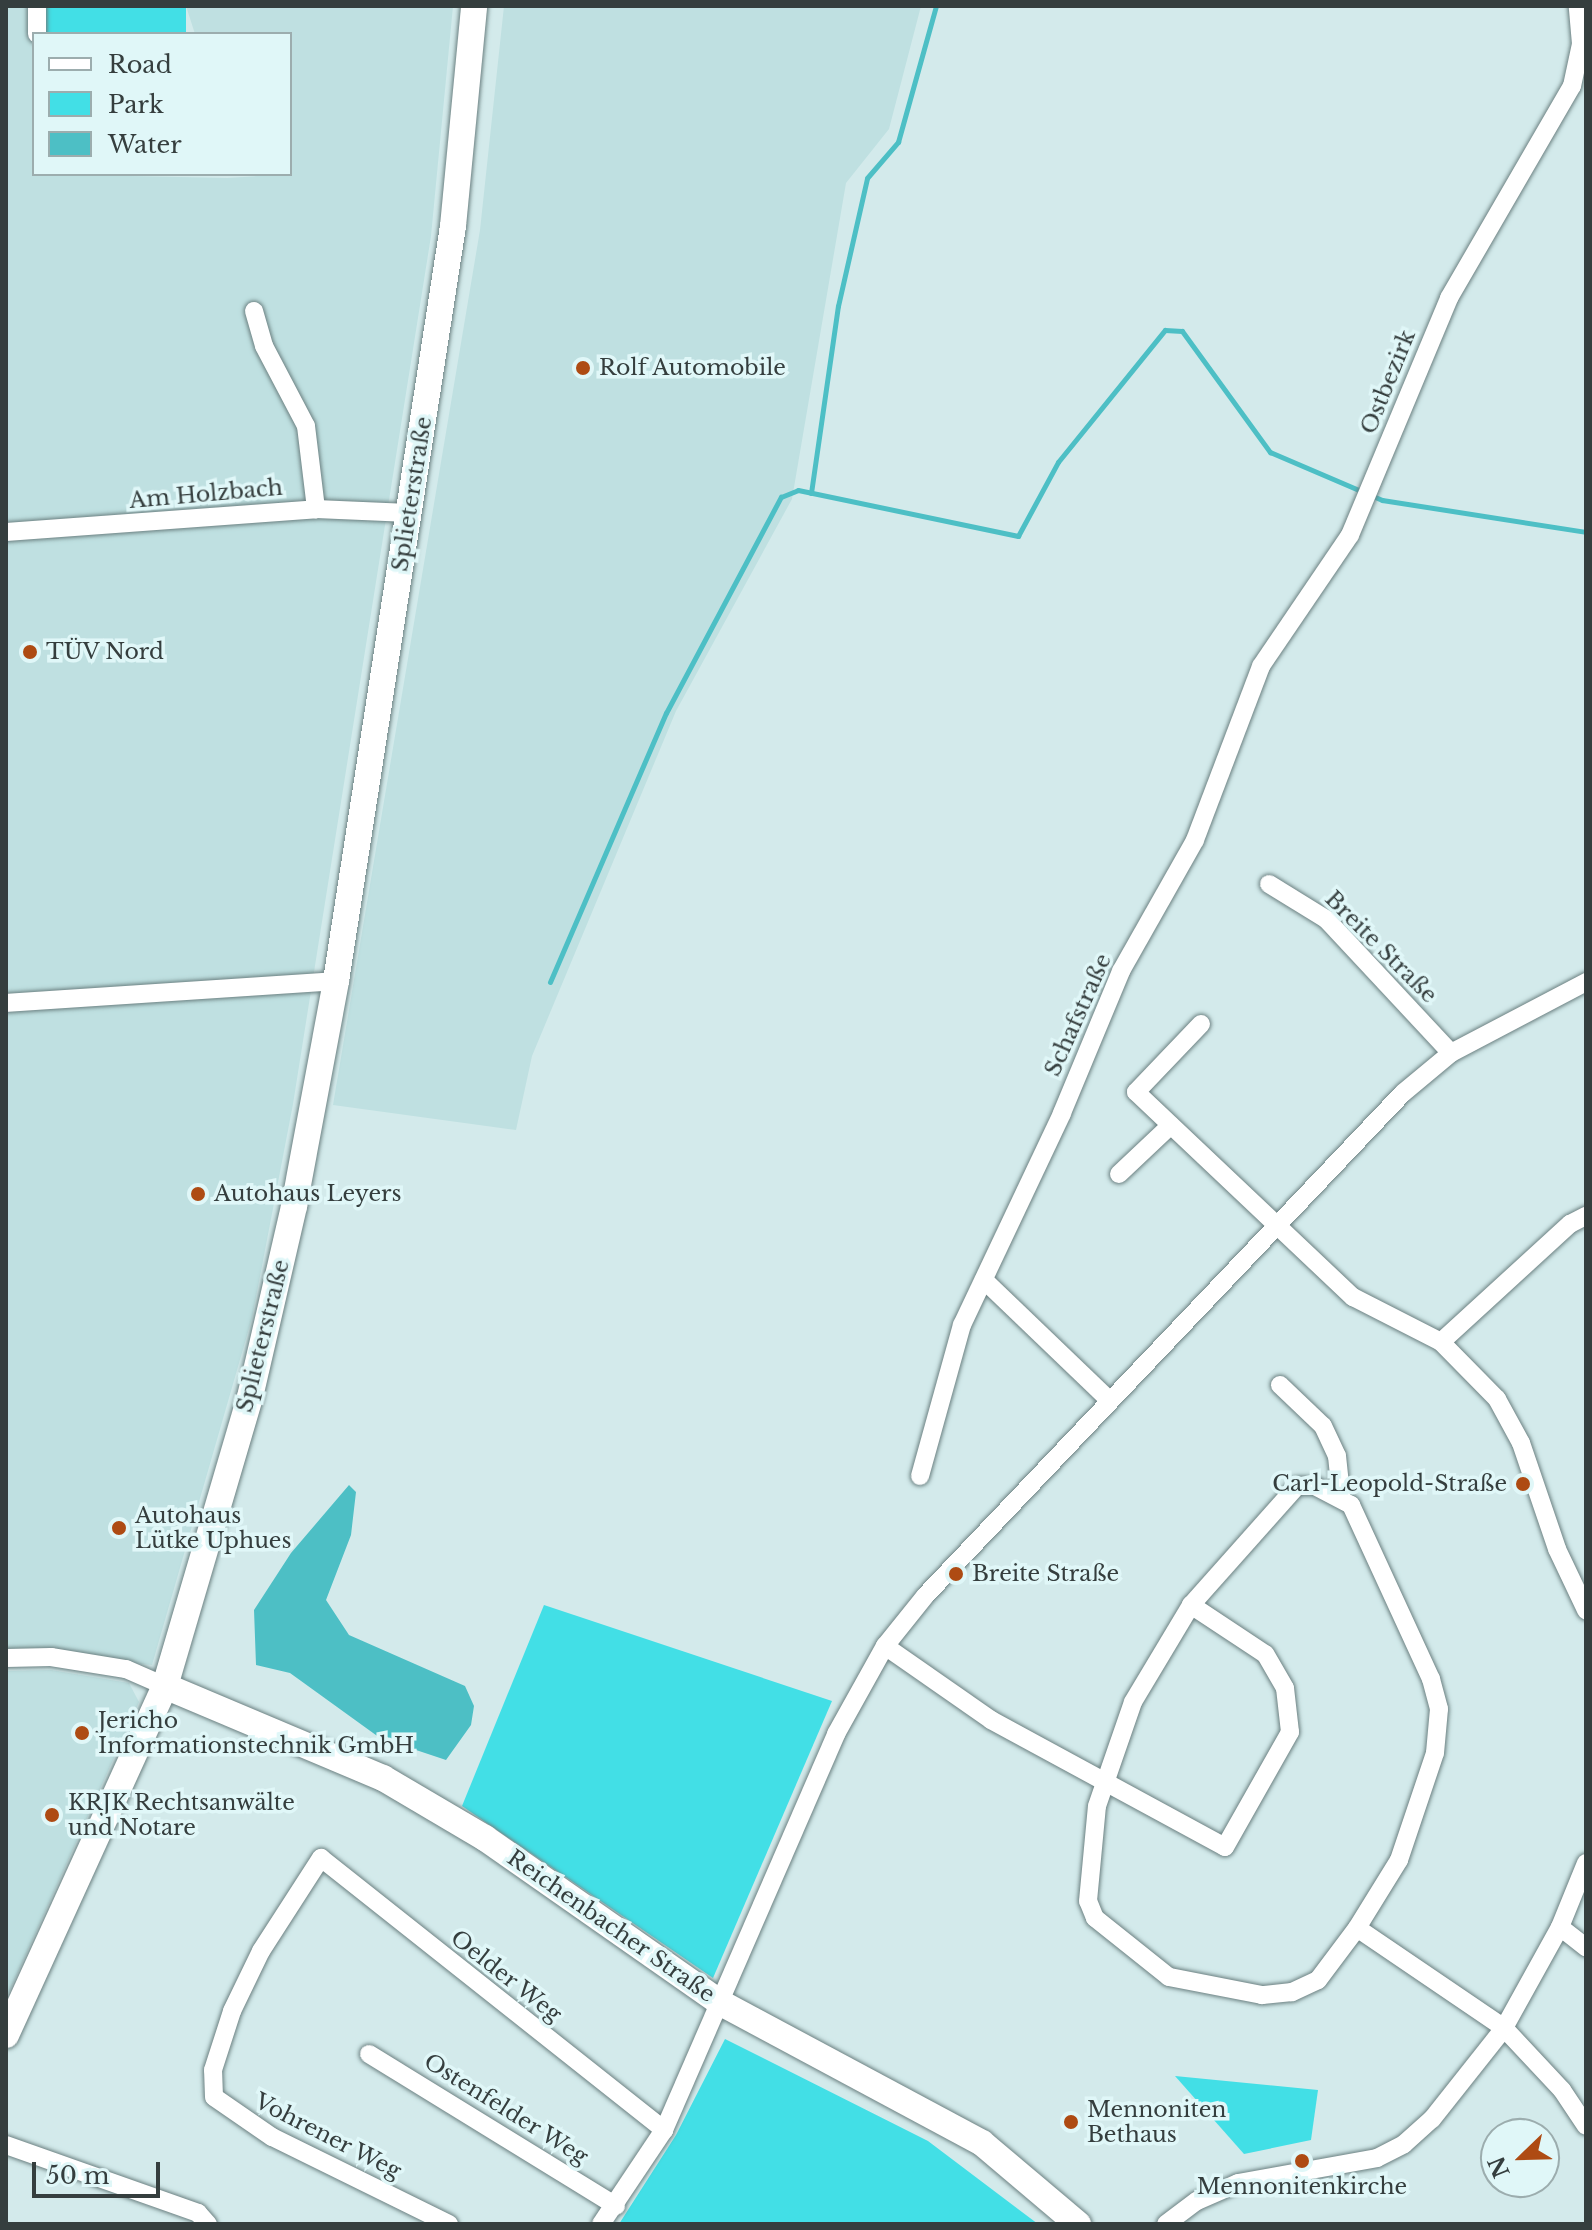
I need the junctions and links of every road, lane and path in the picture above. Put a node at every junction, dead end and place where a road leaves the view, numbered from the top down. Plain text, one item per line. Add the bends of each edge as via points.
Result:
1 (37, 6) edge
2 (474, 6) edge
3 (1578, 6) edge
4 (37, 32) edge
5 (254, 311) dead end
6 (316, 509) junction
7 (409, 513) junction
8 (6, 532) edge
9 (1225, 773) joint
10 (1269, 884) dead end
11 (336, 981) junction
12 (1586, 982) edge
13 (6, 1003) edge
14 (1201, 1024) dead end
15 (1451, 1053) junction
16 (1171, 1125) junction
17 (1119, 1174) dead end
18 (1586, 1216) edge
19 (1277, 1226) junction
20 (984, 1280) junction
21 (1441, 1342) junction
22 (1280, 1385) dead end
23 (1109, 1400) junction
24 (920, 1476) dead end
25 (1341, 1495) junction
26 (1191, 1605) junction
27 (1586, 1610) edge
28 (885, 1646) junction
29 (6, 1658) edge
30 (165, 1686) junction
31 (1103, 1781) junction
32 (321, 1858) joint
33 (1586, 1863) edge
34 (1560, 1927) junction
35 (1357, 1928) junction
36 (1586, 1947) edge
37 (721, 2003) junction
38 (1504, 2028) junction
39 (6, 2035) edge
40 (369, 2054) dead end
41 (1586, 2126) edge
42 (664, 2130) junction
43 (6, 2145) edge
44 (616, 2206) junction
45 (208, 2224) edge
46 (449, 2224) edge
47 (601, 2224) edge
48 (1078, 2224) edge
49 (1166, 2224) edge

1 - 4 street
2 - 7 street, Splieterstraße via 453,226
3 - 9 street, Ostbezirk via 1581,44 1572,86 1449,298 1369,496 1261,666
5 - 6 street via 264,346 306,426
6 - 7 street, Am Holzbach
6 - 8 street, Am Holzbach
7 - 11 street, Splieterstraße
9 - 20 street, Schafstraße via 1195,840 1121,971
10 - 15 street, Breite Straße via 1326,919
11 - 13 street
11 - 30 street, Splieterstraße via 294,1206 250,1397
12 - 15 street
14 - 16 street via 1136,1092
15 - 19 street via 1403,1093
16 - 17 street
16 - 19 street
18 - 21 street via 1570,1224
19 - 21 street via 1353,1297
19 - 23 street
20 - 23 street
20 - 24 street, Schafstraße via 962,1325
21 - 27 street via 1497,1399 1510,1420
22 - 25 street via 1323,1426 1337,1456
23 - 28 street via 948,1568
25 - 26 street via 1297,1486
25 - 35 street via 1351,1505 1431,1679 1439,1709 1435,1753 1399,1860
26 - 31 street via 1133,1702
26 - 31 street via 1265,1654 1285,1688 1290,1732 1225,1847
28 - 31 street via 991,1720
28 - 37 street via 836,1734
29 - 30 street via 51,1657 126,1669
30 - 37 street, Reichenbacher Straße via 383,1778 485,1838
30 - 39 street, Splieterstraße
31 - 35 street via 1088,1901 1095,1918 1169,1977 1262,1995 1292,1992 1318,1980
32 - 42 street, Oelder Weg
32 - 46 street, Vohrener Weg via 261,1951 232,2011 213,2070 214,2097 272,2137
33 - 34 street
34 - 36 street
34 - 38 street
35 - 38 street
37 - 42 street
37 - 48 street, Reichenbacher Straße via 982,2143
38 - 41 street via 1562,2090
38 - 49 street via 1432,2119 1404,2144 1377,2158 1238,2183 1197,2201
40 - 44 street, Ostenfelder Weg
42 - 44 street
43 - 45 street via 198,2213
44 - 47 street

